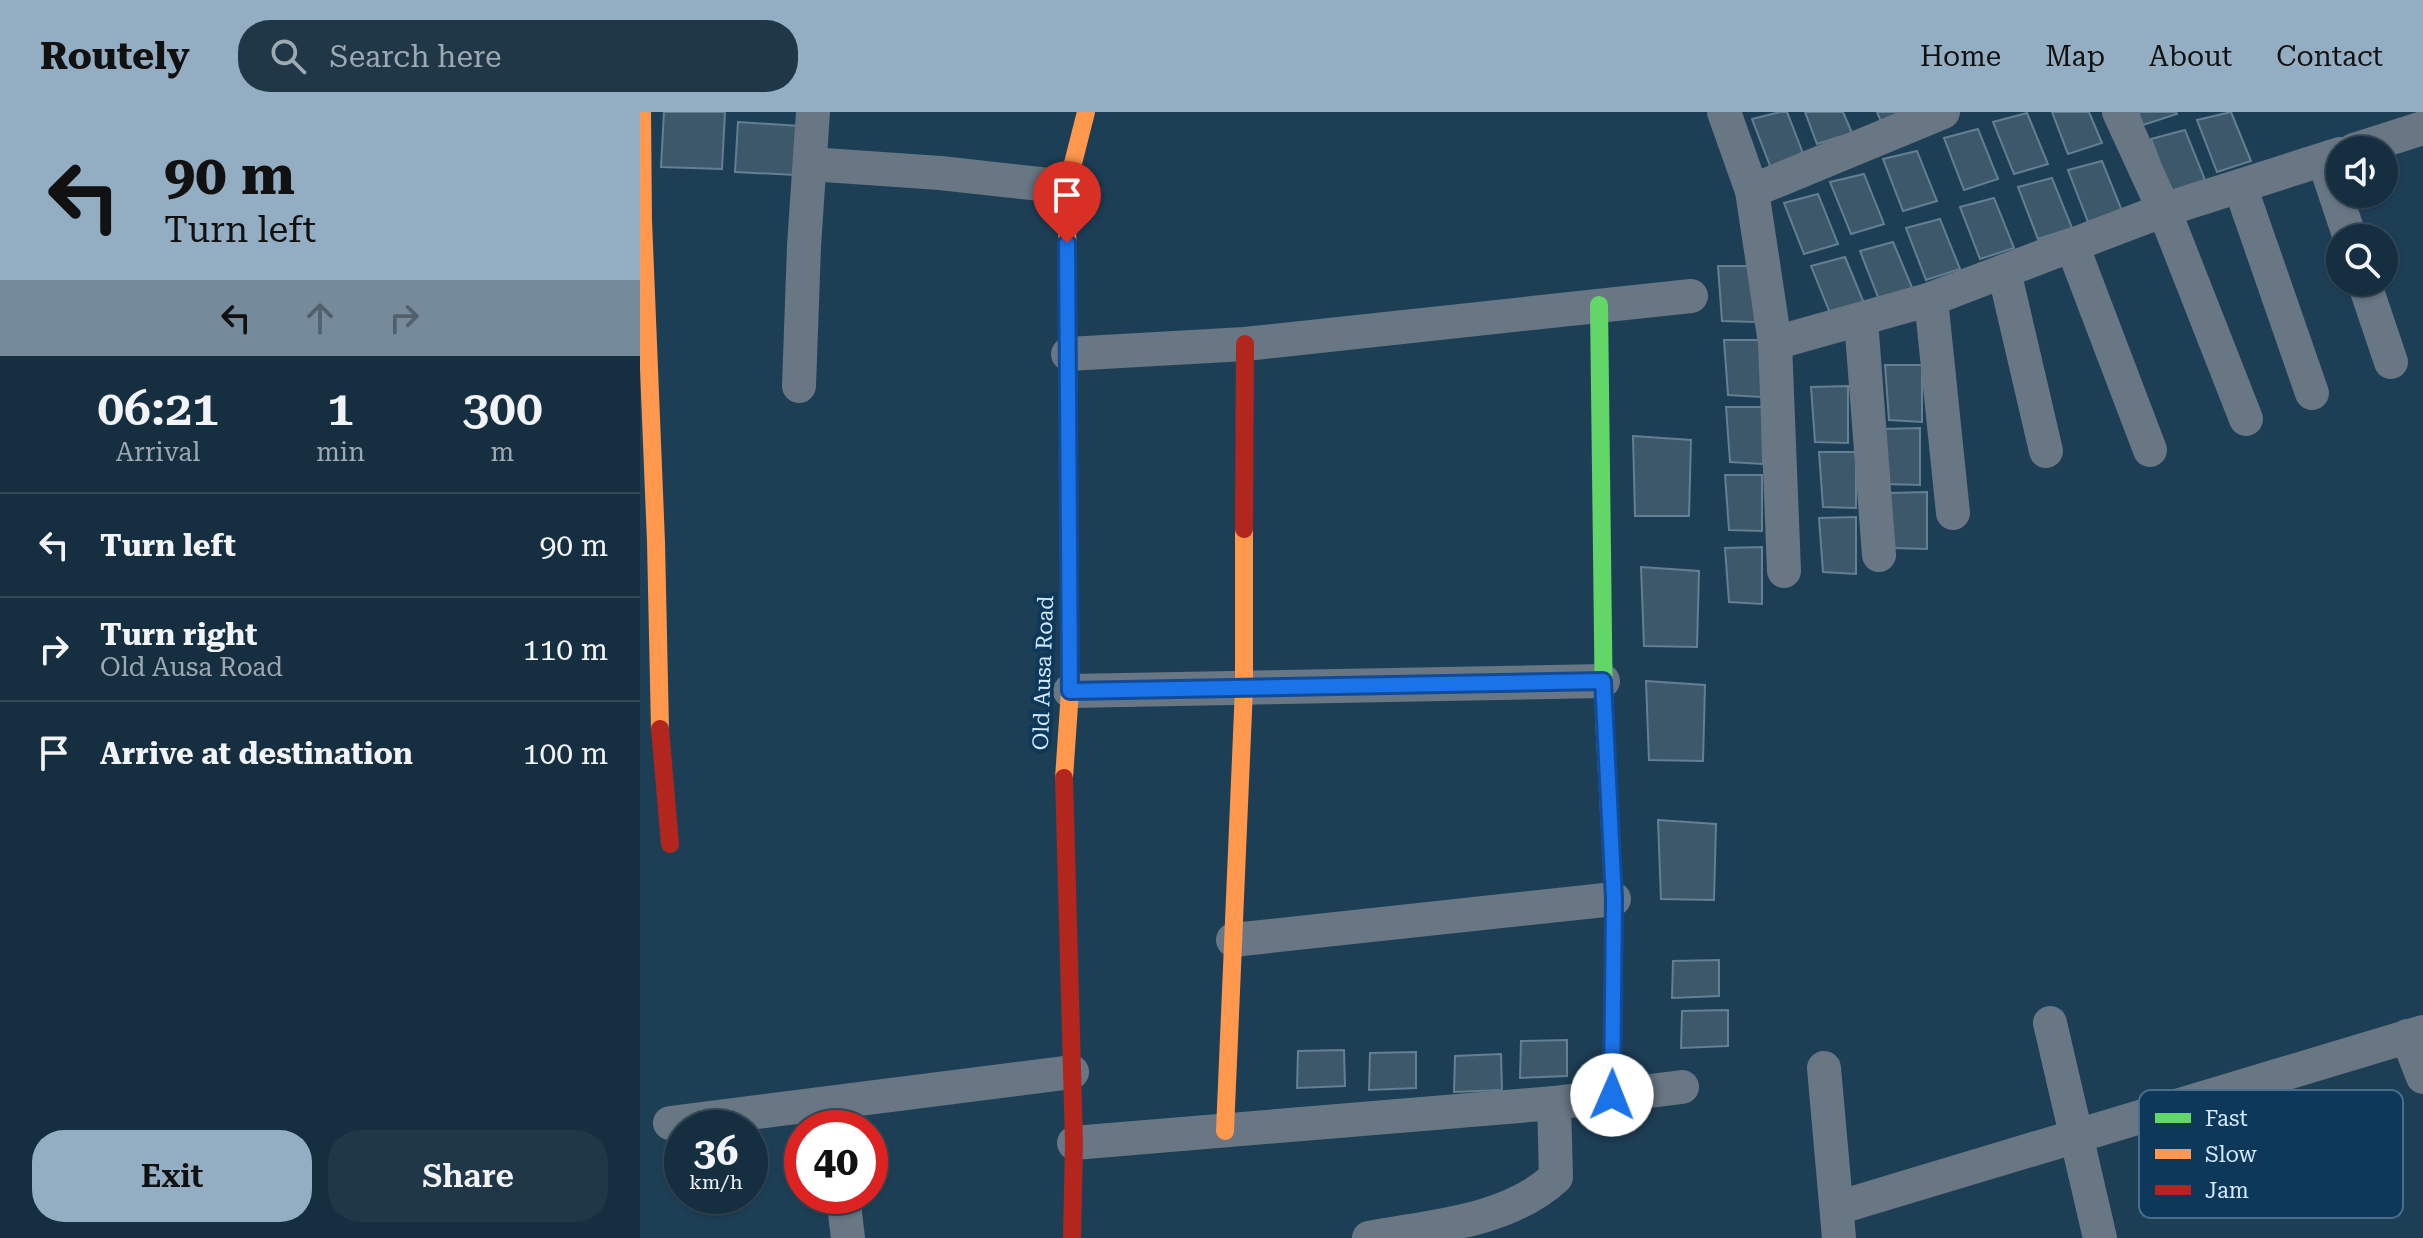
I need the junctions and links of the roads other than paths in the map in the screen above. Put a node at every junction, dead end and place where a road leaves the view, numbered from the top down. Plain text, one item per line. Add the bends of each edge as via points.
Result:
1 (642, 112) edge
2 (813, 112) edge
3 (1086, 112) edge
4 (1724, 112) edge
5 (1943, 112) edge
6 (2119, 112) edge
7 (2423, 128) edge
8 (2398, 136) edge
9 (2326, 159) edge
10 (810, 164) junction
11 (2240, 186) junction
12 (1067, 187) junction
13 (1752, 191) junction
14 (2164, 210) junction
15 (2072, 245) junction
16 (643, 269) edge
17 (2004, 271) junction
18 (1691, 296) dead end
19 (2369, 296) edge
20 (1931, 299) junction
21 (1599, 305) junction
22 (1861, 320) junction
23 (1775, 343) junction
24 (1245, 344) junction
25 (1068, 354) junction
26 (2391, 362) dead end
27 (799, 386) dead end
28 (2312, 393) dead end
29 (2246, 419) dead end
30 (646, 430) edge
31 (2150, 450) dead end
32 (2046, 451) dead end
33 (1953, 513) dead end
34 (1879, 555) dead end
35 (1784, 571) dead end
36 (648, 599) edge
37 (1603, 681) junction
38 (1244, 688) junction
39 (1070, 691) junction
40 (670, 844) dead end
41 (1614, 899) junction
42 (1233, 940) junction
43 (2050, 1023) dead end
44 (2415, 1034) edge
45 (1824, 1068) dead end
46 (1072, 1072) junction
47 (2423, 1077) edge
48 (1682, 1087) dead end
49 (2227, 1090) edge
50 (1612, 1095) junction
51 (1554, 1103) junction
52 (861, 1110) edge
53 (2139, 1116) edge
54 (1225, 1131) junction
55 (2076, 1135) junction
56 (1074, 1143) junction
57 (845, 1214) edge
58 (1838, 1223) edge
59 (848, 1238) edge
60 (1072, 1238) edge
61 (1369, 1238) edge
62 (2100, 1238) edge

1 - 16 street
2 - 10 street
3 - 12 street, Old Ausa Road
4 - 13 street
5 - 13 street
6 - 14 street
7 - 8 street
9 - 11 street
10 - 12 street
10 - 27 street
11 - 14 street
11 - 28 street
12 - 25 street, Old Ausa Road
13 - 23 street
14 - 15 street
14 - 29 street
15 - 17 street
15 - 31 street
16 - 30 street
17 - 20 street
17 - 32 street
18 - 21 street
19 - 26 street
20 - 22 street
20 - 33 street
21 - 24 street
21 - 37 street
22 - 23 street
22 - 34 street
23 - 35 street
24 - 25 street
24 - 38 street
25 - 39 street, Old Ausa Road
30 - 36 street
36 - 40 street
37 - 38 street
37 - 41 street
38 - 39 street
38 - 42 street
39 - 46 street, Old Ausa Road via 1064,773
41 - 42 street
41 - 50 street
42 - 54 street
43 - 55 street
44 - 47 street
44 - 49 street
45 - 58 street
46 - 52 street
46 - 56 street, Old Ausa Road
48 - 50 street
50 - 51 street
51 - 54 street
51 - 61 street via 1556,1177 1538,1193 1481,1216
53 - 55 street
54 - 56 street
55 - 58 street
55 - 62 street
56 - 60 street, Old Ausa Road
57 - 59 street

